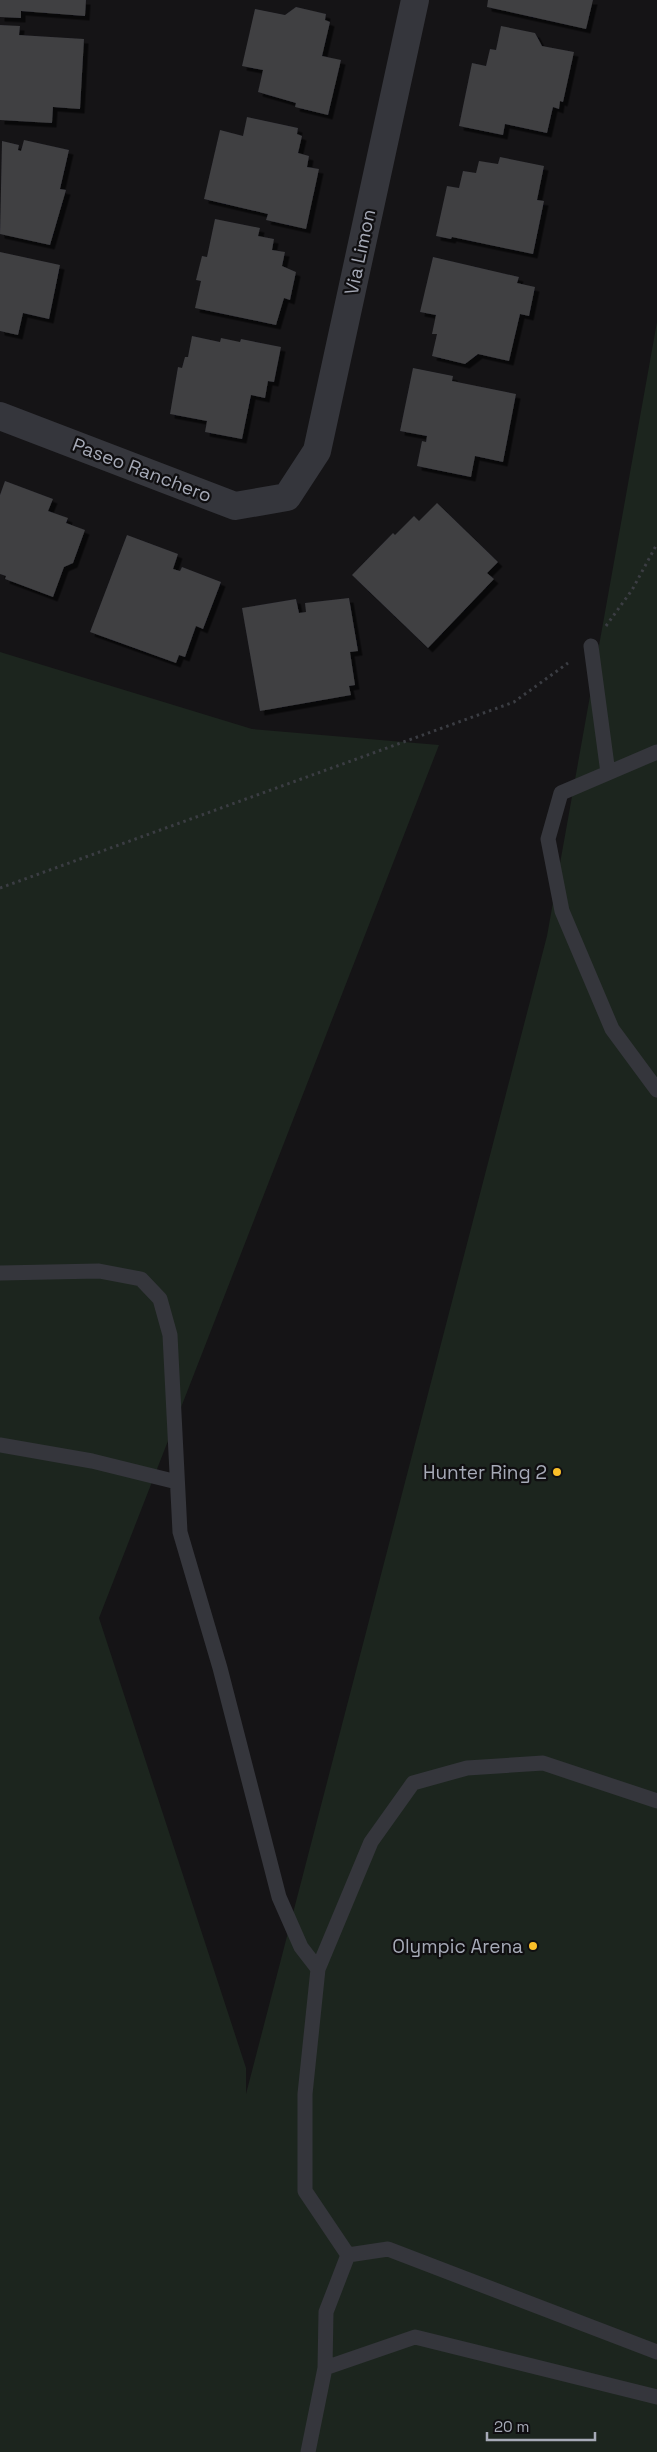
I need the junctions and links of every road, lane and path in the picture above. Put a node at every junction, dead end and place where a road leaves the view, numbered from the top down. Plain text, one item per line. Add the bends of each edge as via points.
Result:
1 (415, 0) edge
2 (0, 416) edge
3 (287, 497) joint
4 (657, 544) edge
5 (591, 646) junction
6 (657, 752) edge
7 (608, 773) junction
8 (0, 888) edge
9 (657, 1090) edge
10 (0, 1272) edge
11 (0, 1445) edge
12 (177, 1482) junction
13 (656, 1797) edge
14 (318, 1969) junction
15 (348, 2255) junction
16 (657, 2352) edge
17 (325, 2368) junction
18 (657, 2397) edge
19 (308, 2452) edge

1 - 3 street, Via Limon via 317,451
2 - 3 street, Paseo Ranchero via 236,506
4 - 5 path via 632,590
5 - 7 lane
5 - 8 path via 514,702
6 - 7 lane
7 - 9 lane via 561,793 548,839 562,910 612,1029
10 - 12 lane via 99,1271 141,1279 160,1299 170,1335
11 - 12 lane via 92,1461
12 - 14 lane via 180,1532 220,1668 279,1897 301,1947
13 - 14 lane via 543,1763 467,1768 413,1783 371,1842
14 - 15 lane via 305,2094 305,2191
15 - 16 lane via 388,2249
15 - 17 lane via 326,2312
17 - 18 lane via 415,2337
17 - 19 lane

